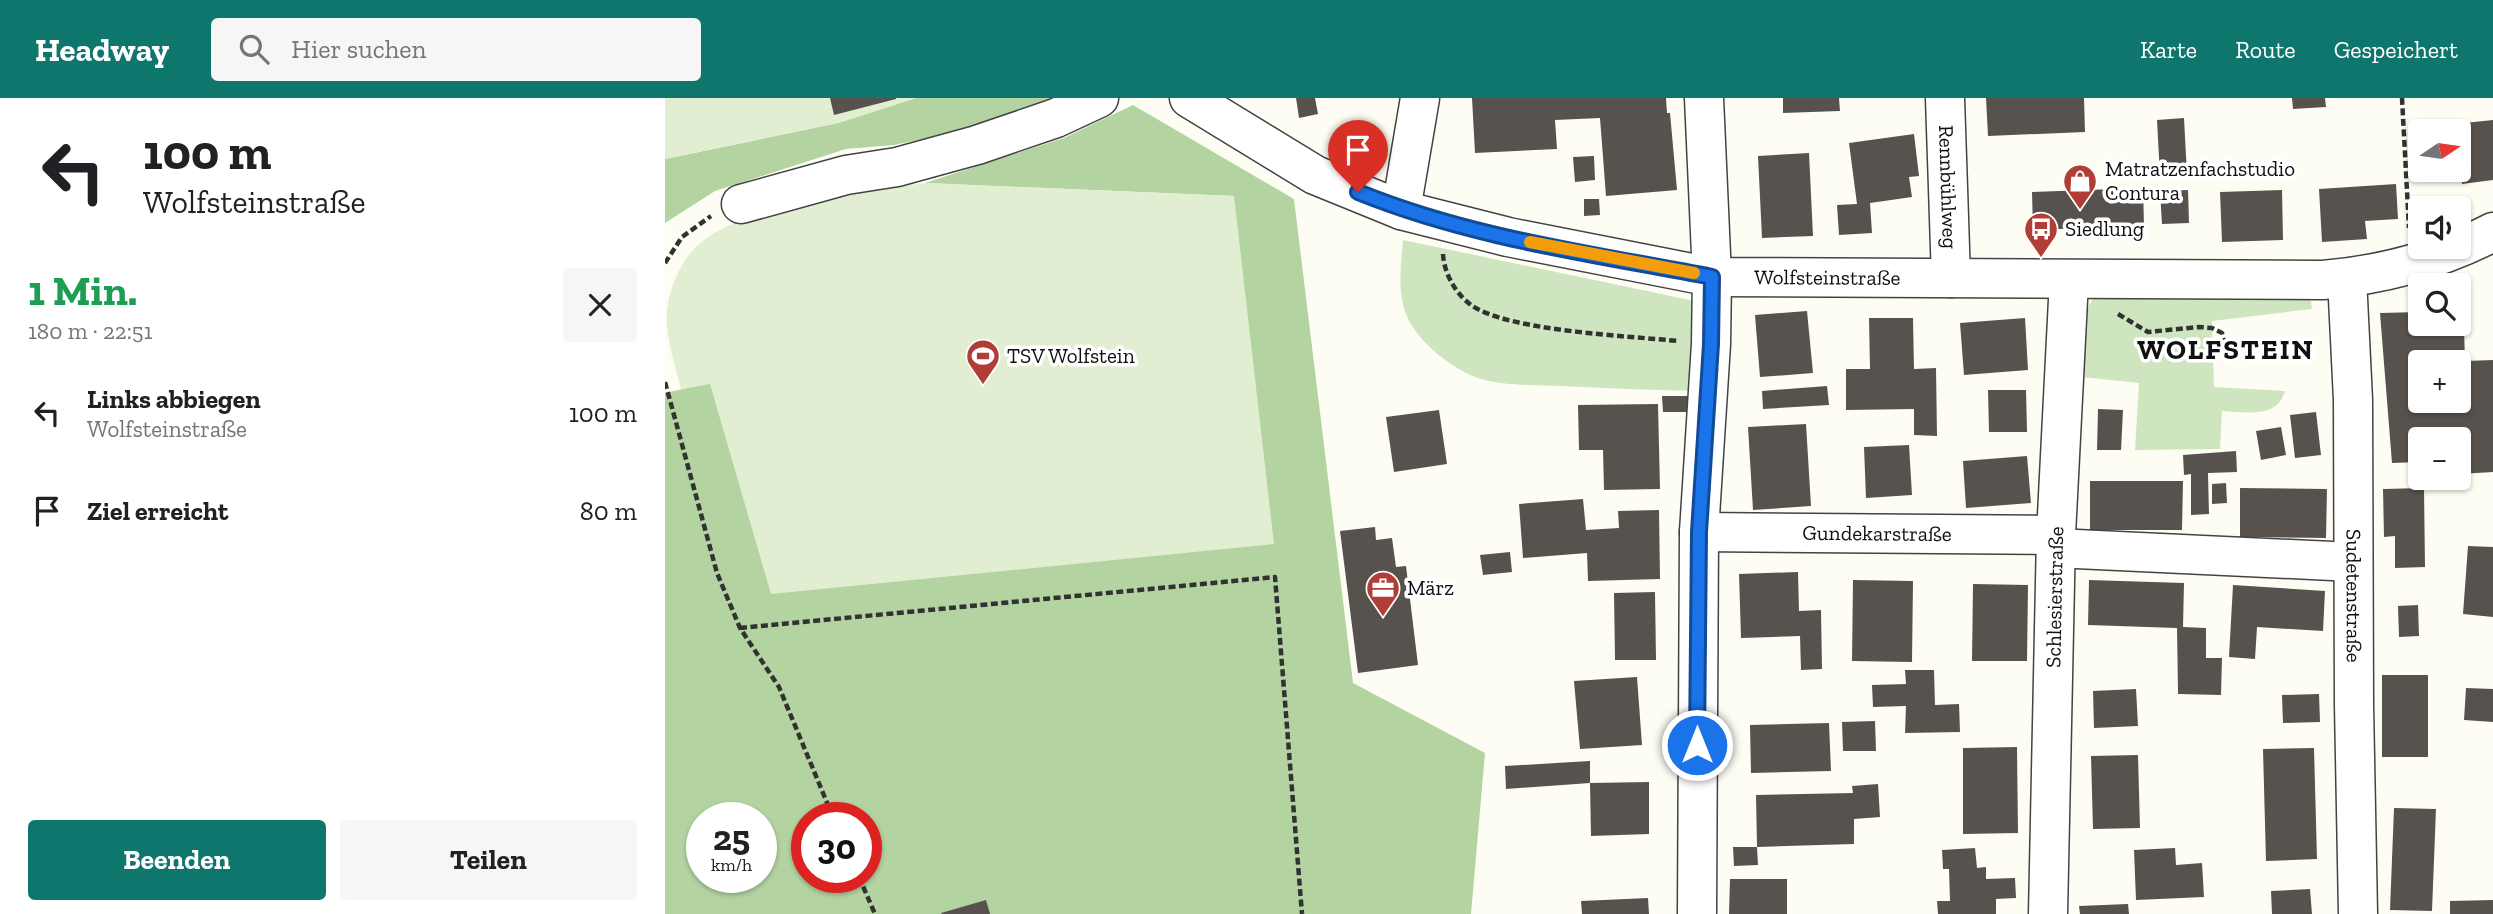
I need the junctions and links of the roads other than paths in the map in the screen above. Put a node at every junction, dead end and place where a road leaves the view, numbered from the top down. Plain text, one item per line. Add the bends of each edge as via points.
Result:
1 (1099, 98) edge
2 (1189, 98) edge
3 (1420, 98) edge
4 (1704, 98) edge
5 (1945, 98) edge
6 (741, 204) road end
7 (1401, 209) junction
8 (2493, 232) edge
9 (1712, 277) junction
10 (1951, 278) junction
11 (2347, 278) junction
12 (2080, 280) junction
13 (1699, 532) junction
14 (2055, 542) junction
15 (2353, 562) junction
16 (1697, 914) edge
17 (2049, 914) edge
18 (2358, 914) edge

1 - 6 street via 978,145
2 - 7 street, Wolfsteinstraße via 1315,175
3 - 7 street
4 - 9 street
5 - 10 street, Rennbühlweg
7 - 9 street, Wolfsteinstraße via 1508,237
8 - 11 street, Wolfsteinstraße via 2410,264
9 - 10 street, Wolfsteinstraße
9 - 13 street
10 - 12 street, Wolfsteinstraße
11 - 12 street, Wolfsteinstraße
11 - 15 street, Sudetenstraße
12 - 14 street, Schlesierstraße
13 - 14 street, Gundekarstraße
13 - 16 street
14 - 15 street, Gundekarstraße
14 - 17 street, Schlesierstraße
15 - 18 street, Sudetenstraße

